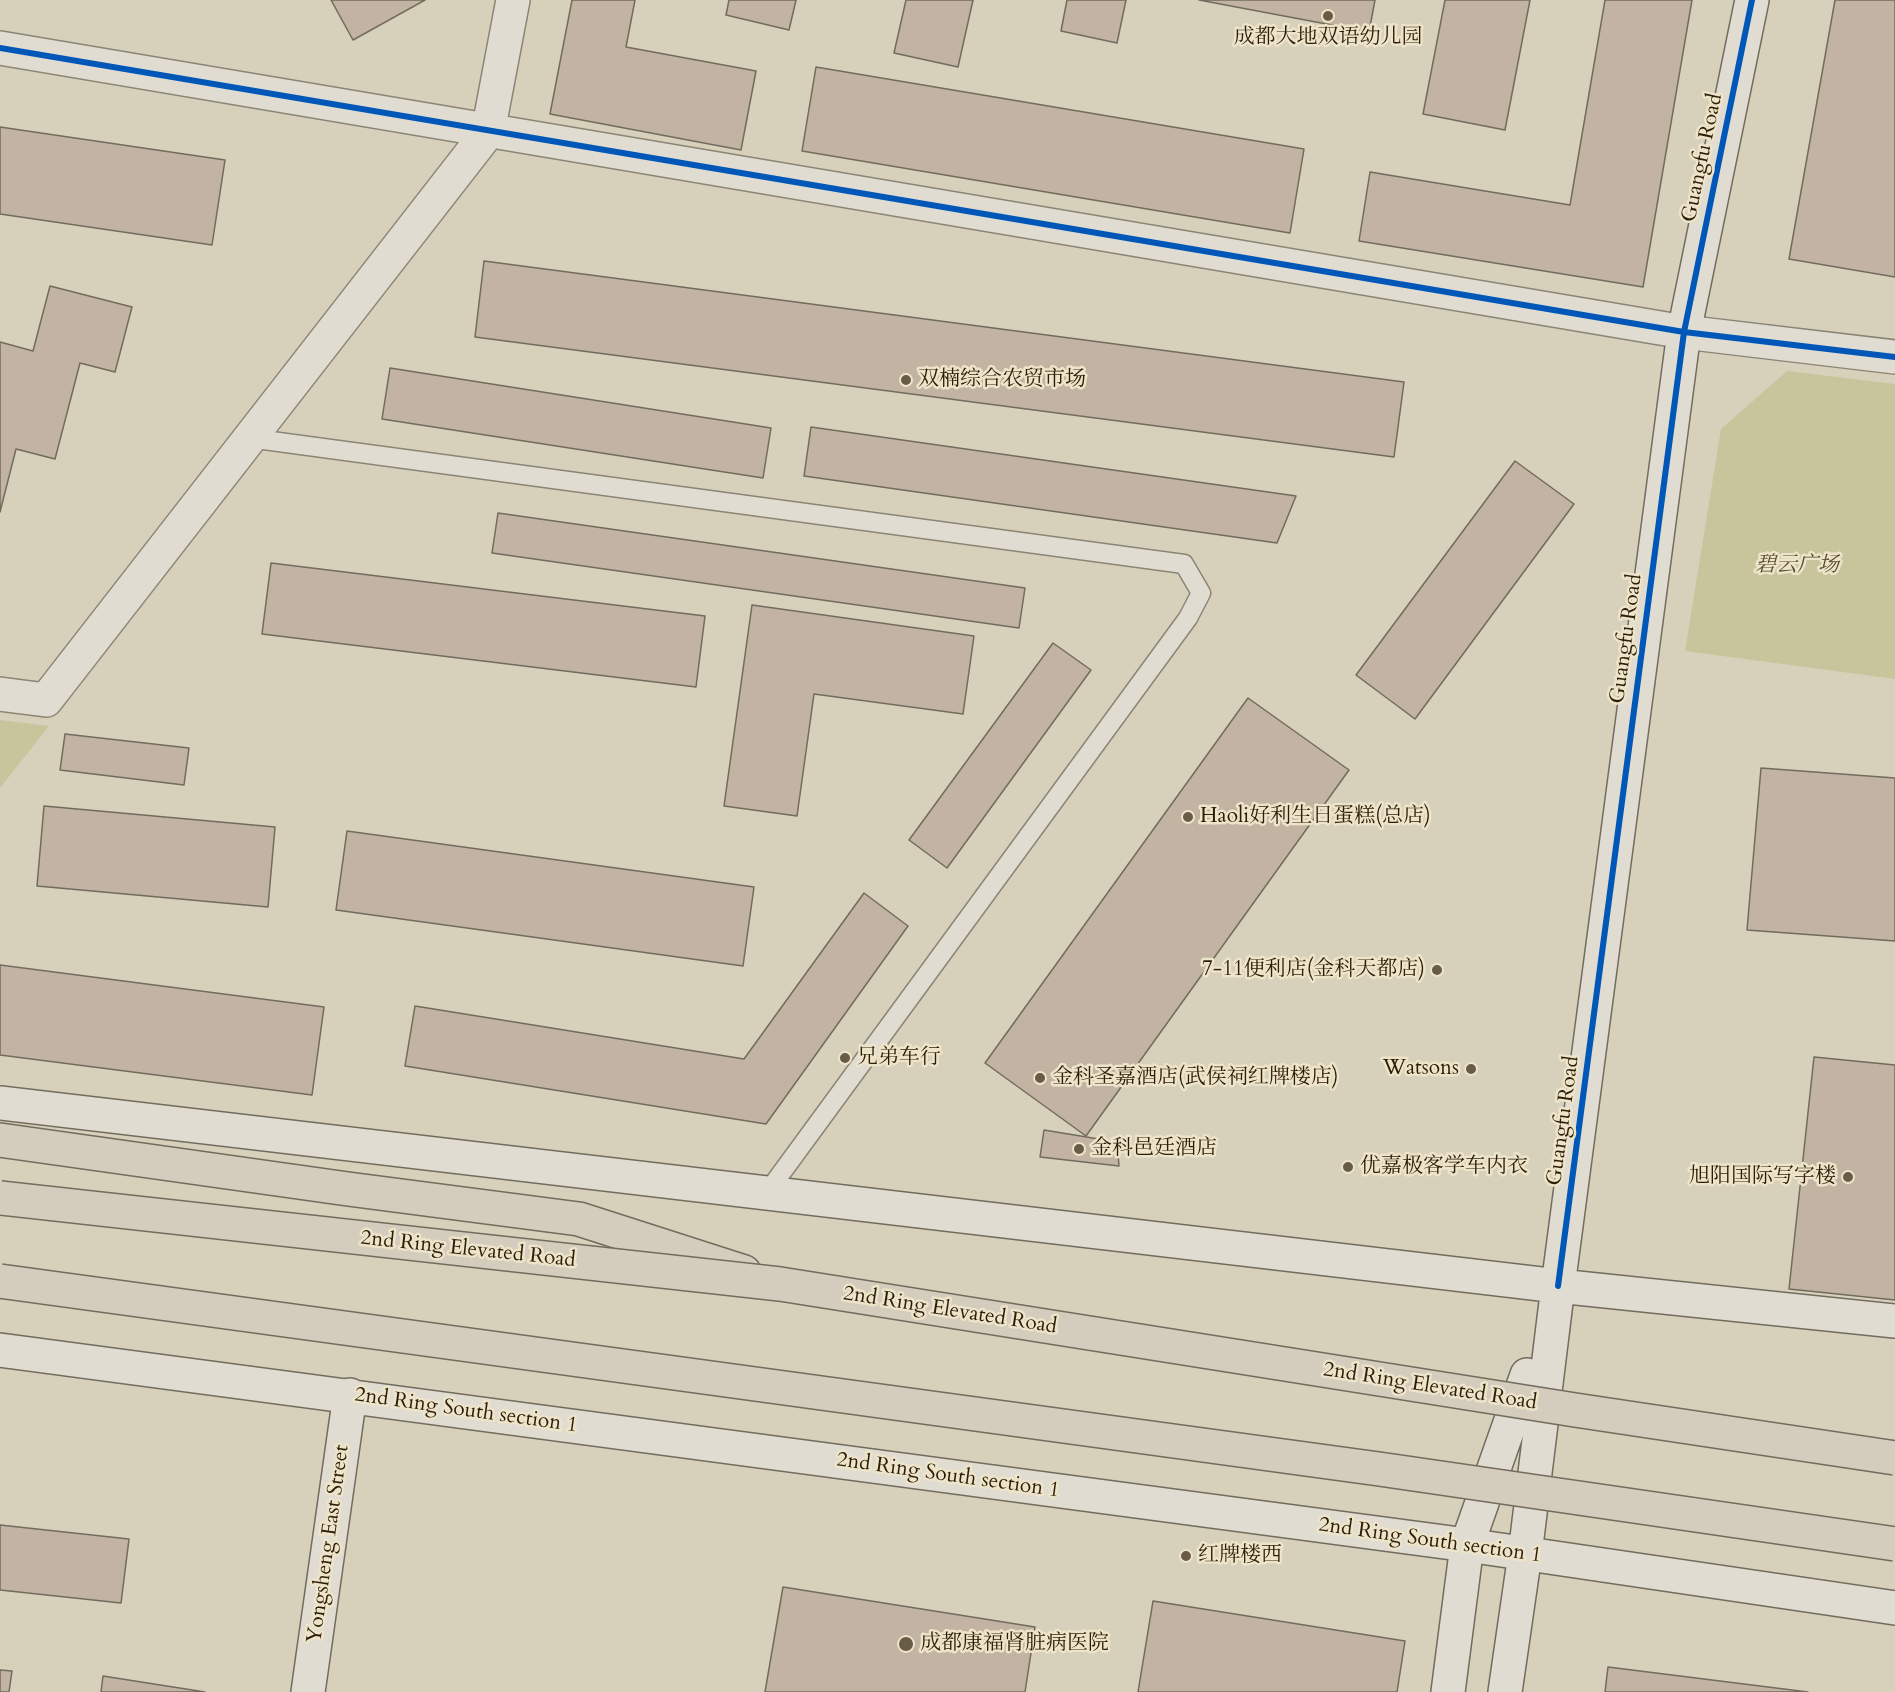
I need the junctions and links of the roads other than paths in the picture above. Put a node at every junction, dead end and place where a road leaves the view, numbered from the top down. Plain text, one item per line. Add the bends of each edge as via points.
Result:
1 (513, 0) edge
2 (1752, 0) edge
3 (0, 48) edge
4 (488, 132) junction
5 (1684, 332) junction
6 (1895, 357) edge
7 (249, 438) junction
8 (0, 694) edge
9 (0, 1103) edge
10 (0, 1140) edge
11 (766, 1194) junction
12 (0, 1198) edge
13 (0, 1281) edge
14 (780, 1284) junction
15 (1558, 1286) junction
16 (1895, 1321) edge
17 (0, 1350) edge
18 (350, 1395) junction
19 (1895, 1458) edge
20 (1895, 1544) edge
21 (1467, 1545) junction
22 (1525, 1554) junction
23 (1895, 1608) edge
24 (308, 1692) edge
25 (1448, 1692) edge
26 (1505, 1692) edge

1 - 4 main road
2 - 5 main road, Guangfu Road
3 - 4 main road
4 - 5 main road
4 - 7 main road
5 - 6 main road
5 - 15 main road, Guangfu Road
7 - 8 main road via 46,700
7 - 11 lane via 1184,564 1201,593 1188,618
9 - 11 main road
10 - 14 highway, bridge via 579,1219
11 - 15 main road
12 - 14 highway, 2nd Ring Elevated Road, bridge
13 - 20 highway, bridge via 1379,1468
14 - 19 highway, 2nd Ring Elevated Road, bridge
15 - 16 main road
15 - 21 main road
15 - 22 main road
17 - 18 main road, 2nd Ring South section 1
18 - 21 main road, 2nd Ring South section 1
18 - 24 main road, Yongsheng East Street
21 - 22 main road, 2nd Ring South section 1
21 - 25 main road
22 - 23 main road, 2nd Ring South section 1
22 - 26 main road

